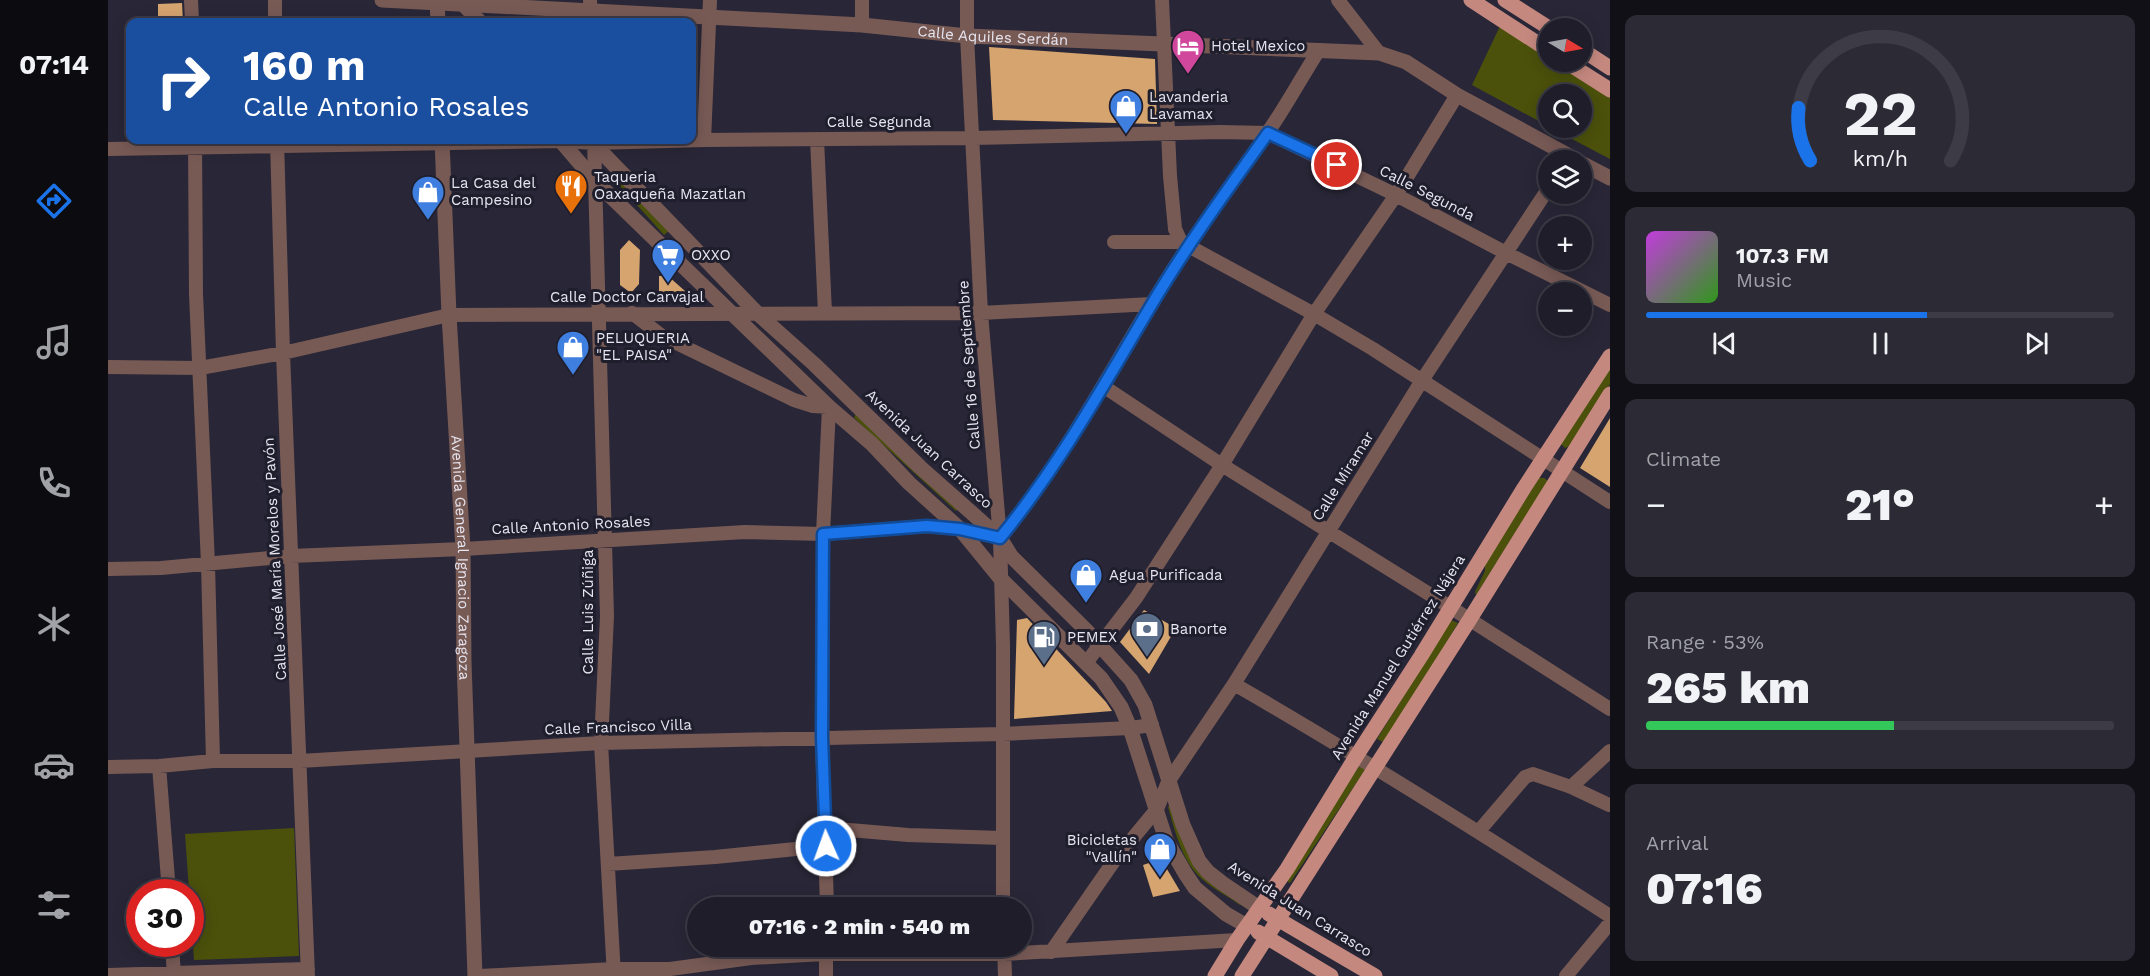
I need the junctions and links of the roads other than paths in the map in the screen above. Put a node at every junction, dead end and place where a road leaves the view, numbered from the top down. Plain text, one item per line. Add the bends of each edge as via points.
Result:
1 (191, 0) edge
2 (275, 0) edge
3 (382, 0) edge
4 (710, 0) edge
5 (862, 0) edge
6 (967, 0) edge
7 (1162, 0) edge
8 (1338, 0) edge
9 (1471, 0) edge
10 (1505, 0) edge
11 (437, 2) edge
12 (464, 5) junction
13 (590, 11) edge
14 (192, 18) edge
15 (275, 18) edge
16 (438, 18) edge
17 (445, 18) edge
18 (476, 18) edge
19 (709, 18) junction
20 (1538, 21) edge
21 (862, 25) junction
22 (967, 36) junction
23 (1164, 44) junction
24 (1538, 44) edge
25 (1318, 50) junction
26 (1379, 53) junction
27 (1592, 56) edge
28 (1610, 68) edge
29 (1582, 72) edge
30 (1610, 90) edge
31 (1457, 95) junction
32 (1268, 133) junction
33 (1168, 134) junction
34 (973, 138) junction
35 (818, 139) junction
36 (696, 140) edge
37 (705, 140) junction
38 (178, 144) edge
39 (195, 144) edge
40 (277, 144) edge
41 (442, 144) edge
42 (564, 144) edge
43 (592, 144) edge
44 (595, 144) edge
45 (108, 148) edge
46 (1555, 150) edge
47 (1592, 169) edge
48 (1610, 178) edge
49 (596, 182) junction
50 (1396, 195) junction
51 (1538, 204) edge
52 (678, 231) junction
53 (1114, 242) dead end
54 (1185, 244) junction
55 (662, 246) junction
56 (1506, 253) junction
57 (1152, 304) junction
58 (1610, 305) edge
59 (730, 312) junction
60 (597, 313) junction
61 (632, 313) junction
62 (757, 313) junction
63 (981, 313) junction
64 (825, 314) junction
65 (1314, 314) junction
66 (449, 315) junction
67 (283, 352) junction
68 (1610, 356) edge
69 (108, 367) edge
70 (200, 368) junction
71 (1422, 382) junction
72 (1103, 386) junction
73 (843, 393) junction
74 (1610, 394) edge
75 (829, 407) junction
76 (1543, 459) junction
77 (1222, 465) junction
78 (1562, 472) junction
79 (1610, 502) edge
80 (960, 529) junction
81 (1328, 531) junction
82 (823, 534) junction
83 (1000, 538) junction
84 (604, 539) junction
85 (463, 549) junction
86 (291, 556) junction
87 (208, 564) junction
88 (108, 569) edge
89 (1000, 578) junction
90 (1450, 607) junction
91 (1470, 619) junction
92 (1100, 646) junction
93 (1086, 663) junction
94 (1234, 684) junction
95 (1610, 709) edge
96 (1152, 725) junction
97 (1130, 728) junction
98 (1002, 734) junction
99 (822, 737) junction
100 (601, 743) junction
101 (467, 751) junction
102 (1610, 751) edge
103 (1357, 755) junction
104 (213, 761) junction
105 (300, 761) junction
106 (159, 766) junction
107 (108, 767) edge
108 (1376, 767) junction
109 (1168, 782) junction
110 (1571, 787) junction
111 (1609, 806) edge
112 (1157, 809) junction
113 (826, 828) junction
114 (1479, 831) junction
115 (1002, 838) junction
116 (826, 846) junction
117 (608, 864) junction
118 (168, 879) edge
119 (827, 897) edge
120 (1003, 897) edge
121 (1259, 908) junction
122 (1610, 916) edge
123 (1278, 918) junction
124 (1610, 923) edge
125 (1247, 926) junction
126 (1266, 937) junction
127 (1237, 940) junction
128 (1032, 951) edge
129 (1051, 952) junction
130 (173, 957) edge
131 (760, 957) edge
132 (826, 957) edge
133 (1004, 957) edge
134 (308, 973) edge
135 (614, 973) edge
136 (174, 974) edge
137 (108, 975) edge
138 (477, 976) edge
139 (826, 976) edge
140 (1005, 976) edge
141 (1215, 976) edge
142 (1242, 976) edge
143 (1331, 976) edge
144 (1375, 976) edge
145 (1566, 976) edge

1 - 14 street
2 - 15 street
3 - 11 street, Calle Aquiles Serdán
4 - 19 street
5 - 21 street
6 - 22 street, Calle 16 de Septiembre
7 - 23 street
8 - 26 street
9 - 24 main road
10 - 20 main road
11 - 12 street, Calle Aquiles Serdán
11 - 16 street
11 - 17 street
12 - 13 street, Calle Aquiles Serdán
12 - 18 street
13 - 19 street, Calle Aquiles Serdán
19 - 21 street, Calle Aquiles Serdán
19 - 37 street
21 - 22 street, Calle Aquiles Serdán
22 - 23 street, Calle Aquiles Serdán
22 - 34 street, Calle 16 de Septiembre
23 - 25 street, Calle Aquiles Serdán
23 - 33 street
25 - 26 street, Calle Aquiles Serdán
25 - 32 street
26 - 31 street, Calle Aquiles Serdán via 1406,62
27 - 28 main road
29 - 30 main road
31 - 46 street, Calle Aquiles Serdán
31 - 50 street
32 - 33 street, Calle Segunda
32 - 50 street, Calle Segunda
32 - 54 street
33 - 34 street, Calle Segunda
33 - 54 street via 1175,230
34 - 35 street, Calle Segunda
34 - 63 street, Calle 16 de Septiembre
35 - 37 street, Calle Segunda
35 - 64 street
36 - 37 street, Calle Segunda
38 - 45 street, Calle Segunda
39 - 70 street
40 - 67 street, Calle José María Morelos y Pavón
41 - 66 street, Avenida General Ignacio Zaragoza
42 - 49 street
43 - 49 street, Calle Luis Zúñiga
44 - 52 street, Avenida Juan Carrasco
47 - 48 street, Calle Aquiles Serdán
49 - 55 street
49 - 60 street, Calle Luis Zúñiga
50 - 56 street, Calle Segunda
50 - 65 street
51 - 56 street, Calle Miramar
52 - 55 street
52 - 62 street, Avenida Juan Carrasco
53 - 54 street
54 - 57 street
54 - 65 street
55 - 59 street
56 - 58 street, Calle Segunda
56 - 71 street, Calle Miramar
57 - 63 street, Calle Doctor Carvajal
57 - 72 street
59 - 61 street, Calle Doctor Carvajal
59 - 62 street, Calle Doctor Carvajal
59 - 75 street
60 - 61 street, Calle Doctor Carvajal
60 - 66 street, Calle Doctor Carvajal
60 - 84 street, Calle Luis Zúñiga
61 - 75 street via 662,336 795,400
62 - 64 street, Calle Doctor Carvajal
62 - 73 street, Avenida Juan Carrasco
63 - 64 street, Calle Doctor Carvajal
63 - 83 street, Calle 16 de Septiembre
65 - 71 street
65 - 77 street
66 - 67 street, Calle Doctor Carvajal
66 - 85 street, Avenida General Ignacio Zaragoza
67 - 70 street, Calle Doctor Carvajal
67 - 86 street, Calle José María Morelos y Pavón
68 - 76 main road, Avenida Manuel Gutiérrez Nájera
69 - 70 street, Calle Doctor Carvajal
70 - 87 street
71 - 76 street
71 - 81 street, Calle Miramar
72 - 77 street
72 - 83 street via 1033,495
73 - 75 street
73 - 83 street, Avenida Juan Carrasco
74 - 78 main road
75 - 80 street
75 - 82 street
76 - 78 street
76 - 90 main road, Avenida Manuel Gutiérrez Nájera
77 - 81 street
77 - 92 street via 1136,598
78 - 79 street
78 - 91 main road
80 - 82 street, Calle Antonio Rosales via 927,526
80 - 83 street, Calle Antonio Rosales
80 - 89 street
81 - 90 street
81 - 94 street, Calle Miramar
82 - 84 street, Calle Antonio Rosales via 745,532
82 - 99 street
83 - 89 street, Calle 16 de Septiembre
83 - 92 street, Avenida Juan Carrasco via 1011,556
84 - 85 street, Calle Antonio Rosales
84 - 100 street, Calle Luis Zúñiga via 607,616
85 - 86 street, Calle Antonio Rosales
85 - 101 street, Avenida General Ignacio Zaragoza
86 - 87 street, Calle Antonio Rosales
86 - 105 street, Calle José María Morelos y Pavón
87 - 88 street, Calle Antonio Rosales
87 - 104 street
89 - 93 street
89 - 98 street, Calle 16 de Septiembre
90 - 91 street
90 - 103 main road, Avenida Manuel Gutiérrez Nájera
91 - 95 street
91 - 108 main road
92 - 93 street
92 - 96 street, Avenida Juan Carrasco via 1131,680
93 - 97 street via 1113,693
94 - 103 street
94 - 109 street, Calle Miramar
96 - 97 street, Calle Francisco Villa
96 - 109 street, Avenida Juan Carrasco
97 - 98 street, Calle Francisco Villa
97 - 112 street
98 - 99 street, Calle Francisco Villa
98 - 115 street, Calle 16 de Septiembre
99 - 100 street, Calle Francisco Villa
99 - 113 street
100 - 101 street, Calle Francisco Villa
100 - 117 street, Calle Luis Zúñiga
101 - 105 street, Calle Francisco Villa
101 - 138 street, Avenida General Ignacio Zaragoza
102 - 110 street
103 - 108 street
103 - 121 main road, Avenida Manuel Gutiérrez Nájera
104 - 105 street, Calle Francisco Villa
104 - 106 street, Calle Francisco Villa
105 - 134 street, Calle José María Morelos y Pavón
106 - 107 street, Calle Francisco Villa
106 - 118 street
108 - 114 street
108 - 123 main road
109 - 112 street, Calle Miramar
109 - 121 street, Avenida Juan Carrasco via 1199,861 1208,872
110 - 111 street
110 - 114 street via 1528,775
112 - 125 street via 1166,840 1195,888
112 - 129 street, Calle Miramar via 1114,861
113 - 115 street
113 - 116 street
114 - 122 street
115 - 120 street, Calle 16 de Septiembre
116 - 117 street
116 - 119 street
117 - 135 street, Calle Luis Zúñiga
121 - 123 main road, Avenida Juan Carrasco
121 - 125 main road, Avenida Manuel Gutiérrez Nájera
123 - 126 main road
123 - 144 main road, Avenida Juan Carrasco
124 - 145 street
125 - 126 main road
125 - 127 main road, Avenida Manuel Gutiérrez Nájera
126 - 142 main road
126 - 143 main road
127 - 129 street
127 - 141 main road, Avenida Manuel Gutiérrez Nájera
128 - 129 street
130 - 136 street
131 - 135 street
132 - 139 street
133 - 140 street
134 - 136 street
135 - 138 street
136 - 137 street

